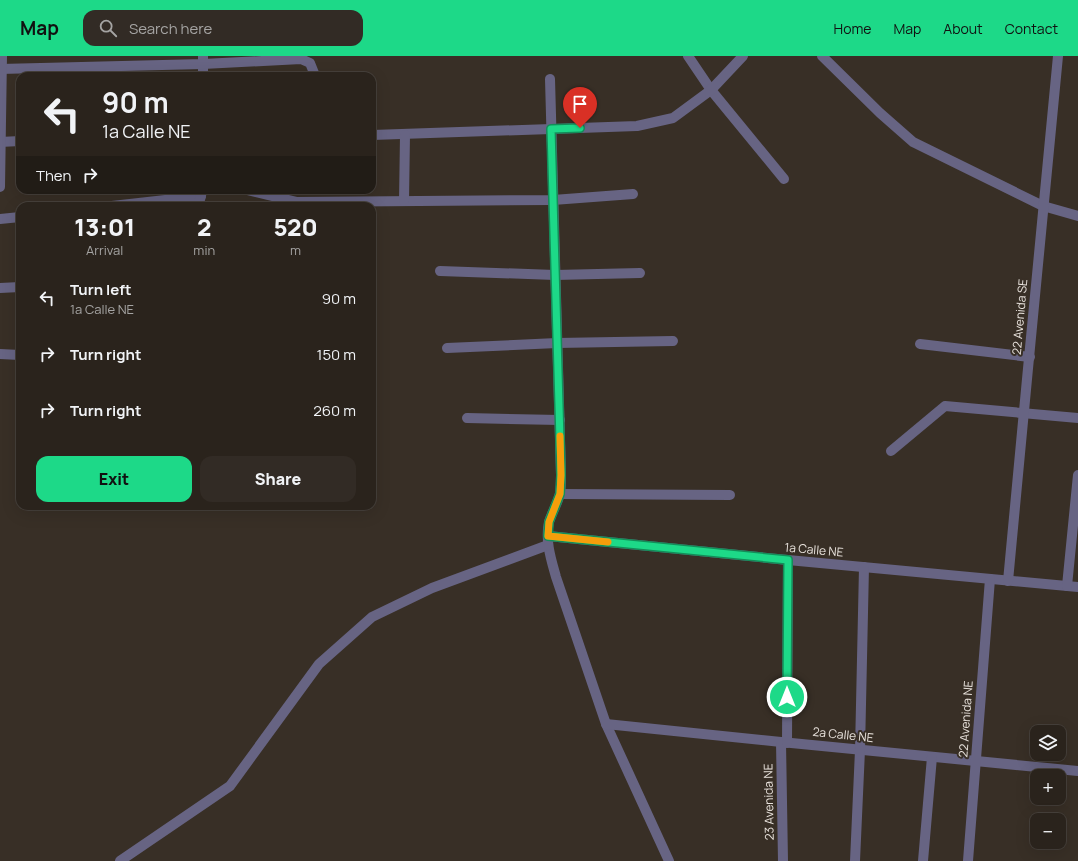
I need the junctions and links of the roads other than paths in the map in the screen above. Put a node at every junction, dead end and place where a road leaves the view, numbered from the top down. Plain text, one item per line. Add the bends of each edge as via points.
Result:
1 (2, 56) edge
2 (688, 56) edge
3 (743, 56) edge
4 (822, 56) edge
5 (1058, 56) edge
6 (203, 60) edge
7 (1, 69) edge
8 (203, 72) edge
9 (314, 72) edge
10 (550, 79) dead end
11 (711, 90) junction
12 (551, 129) junction
13 (376, 135) edge
14 (405, 135) junction
15 (16, 141) edge
16 (0, 142) edge
17 (784, 179) dead end
18 (0, 187) edge
19 (195, 194) edge
20 (264, 194) edge
21 (633, 194) dead end
22 (554, 200) junction
23 (404, 201) junction
24 (140, 202) edge
25 (297, 202) edge
26 (297, 202) edge
27 (1043, 206) junction
28 (1078, 216) edge
29 (16, 217) edge
30 (0, 219) edge
31 (440, 270) dead end
32 (640, 273) dead end
33 (556, 275) junction
34 (16, 287) edge
35 (0, 288) edge
36 (673, 341) dead end
37 (557, 343) junction
38 (920, 344) dead end
39 (447, 348) dead end
40 (0, 354) edge
41 (16, 355) edge
42 (1030, 357) junction
43 (1024, 413) junction
44 (467, 418) dead end
45 (1078, 418) edge
46 (560, 420) junction
47 (891, 451) dead end
48 (1078, 475) edge
49 (560, 494) junction
50 (730, 495) dead end
51 (548, 540) junction
52 (788, 560) junction
53 (864, 567) junction
54 (990, 579) junction
55 (1008, 581) junction
56 (1067, 586) junction
57 (1078, 587) edge
58 (606, 724) junction
59 (784, 743) junction
60 (860, 750) junction
61 (932, 757) junction
62 (976, 761) junction
63 (1078, 771) edge
64 (120, 861) edge
65 (669, 861) edge
66 (783, 861) edge
67 (855, 861) edge
68 (923, 861) edge
69 (968, 861) edge

1 - 7 street
2 - 11 street
3 - 11 street
4 - 27 street via 913,142
5 - 27 street, 22 Avenida SE
6 - 7 street
6 - 8 street
6 - 9 street via 301,59 310,63
7 - 16 street
10 - 12 street
11 - 12 street via 673,118 637,126
11 - 17 street
12 - 14 street
12 - 22 street
13 - 14 street
14 - 23 street
15 - 16 street
16 - 18 street
19 - 24 street
20 - 26 street
21 - 22 street
22 - 23 street
22 - 33 street
23 - 25 street
27 - 28 street
27 - 42 street, 22 Avenida SE
29 - 30 street
31 - 33 street
32 - 33 street
33 - 37 street
34 - 35 street
36 - 37 street
37 - 39 street
37 - 46 street
38 - 42 street
40 - 41 street
42 - 43 street, 22 Avenida SE
43 - 45 street
43 - 47 street via 945,406
43 - 55 street, 22 Avenida SE
44 - 46 street
46 - 49 street
48 - 56 street
49 - 50 street
49 - 51 street via 549,522
51 - 52 street, 1a Calle NE
51 - 58 street via 556,577
51 - 64 street via 432,588 372,617 319,664 230,786
52 - 53 street, 1a Calle NE
52 - 59 street, 23 Avenida NE
53 - 54 street, 1a Calle NE
53 - 60 street
54 - 55 street, 1a Calle NE
54 - 62 street, 22 Avenida NE
55 - 56 street, 1a Calle NE
56 - 57 street, 1a Calle NE
58 - 59 street, 2a Calle NE
58 - 65 street
59 - 60 street, 2a Calle NE
59 - 66 street, 23 Avenida NE
60 - 61 street, 2a Calle NE
60 - 67 street
61 - 62 street, 2a Calle NE
61 - 68 street
62 - 63 street, 2a Calle NE
62 - 69 street, 22 Avenida NE

